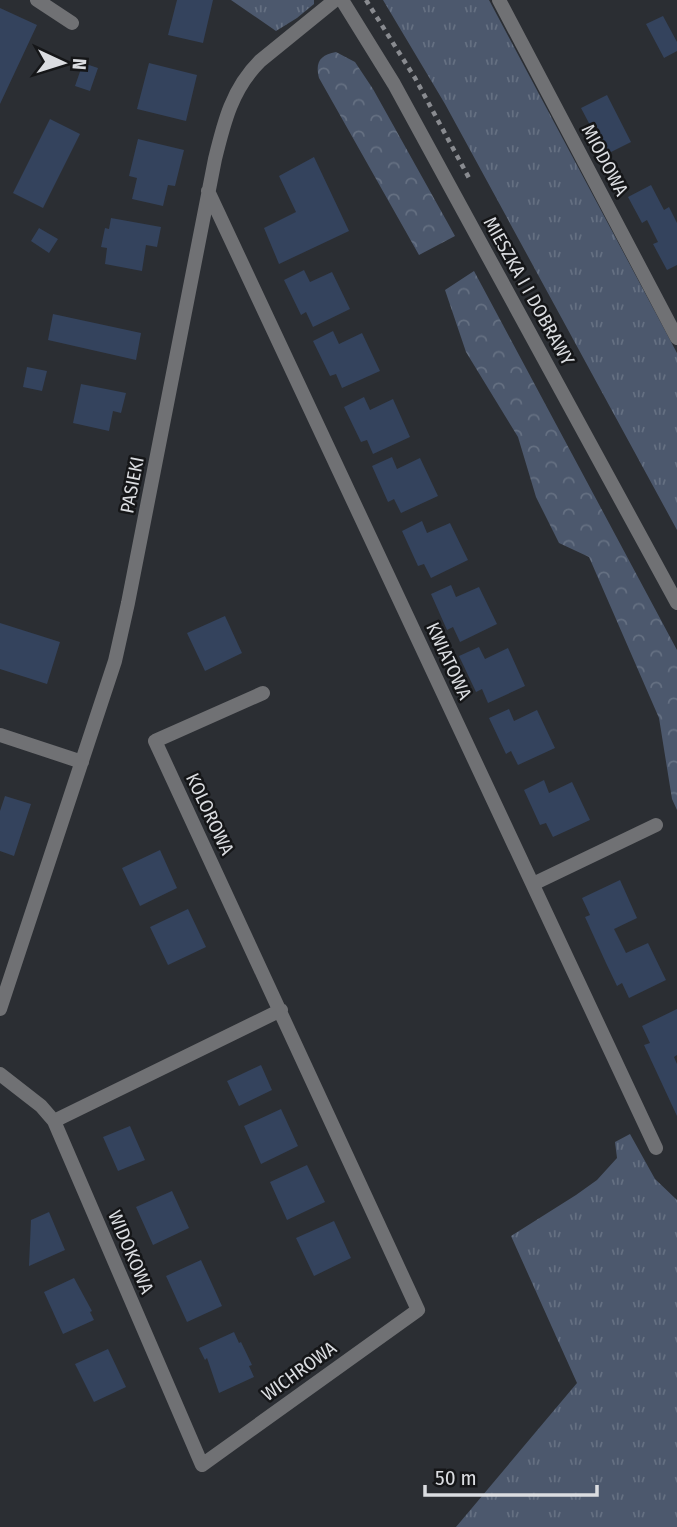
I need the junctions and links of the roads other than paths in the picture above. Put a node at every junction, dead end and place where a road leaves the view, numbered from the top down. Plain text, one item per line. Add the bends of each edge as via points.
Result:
1 (37, 0) edge
2 (335, 0) edge
3 (342, 0) edge
4 (499, 0) edge
5 (72, 23) dead end
6 (208, 191) junction
7 (677, 338) edge
8 (677, 603) edge
9 (263, 692) dead end
10 (0, 734) edge
11 (82, 762) junction
12 (656, 825) dead end
13 (533, 884) junction
14 (0, 1009) edge
15 (281, 1010) junction
16 (0, 1074) edge
17 (54, 1121) junction
18 (656, 1148) dead end
19 (418, 1310) joint
20 (202, 1465) joint

1 - 5 street
2 - 6 street, PASIEKI via 260,61 239,86 226,116
3 - 8 street, MIESZKA I I DOBRAWY via 394,84
4 - 7 street, MIODOWA
6 - 11 street, PASIEKI via 128,603 115,661
6 - 13 street, KWIATOWA
9 - 15 street, KOLOROWA via 155,741
10 - 11 street
11 - 14 street, PASIEKI
12 - 13 street
13 - 18 street, KWIATOWA
15 - 17 street
15 - 19 street, KOLOROWA
16 - 17 street, WIDOKOWA
17 - 20 street, WIDOKOWA
19 - 20 street, WICHROWA

